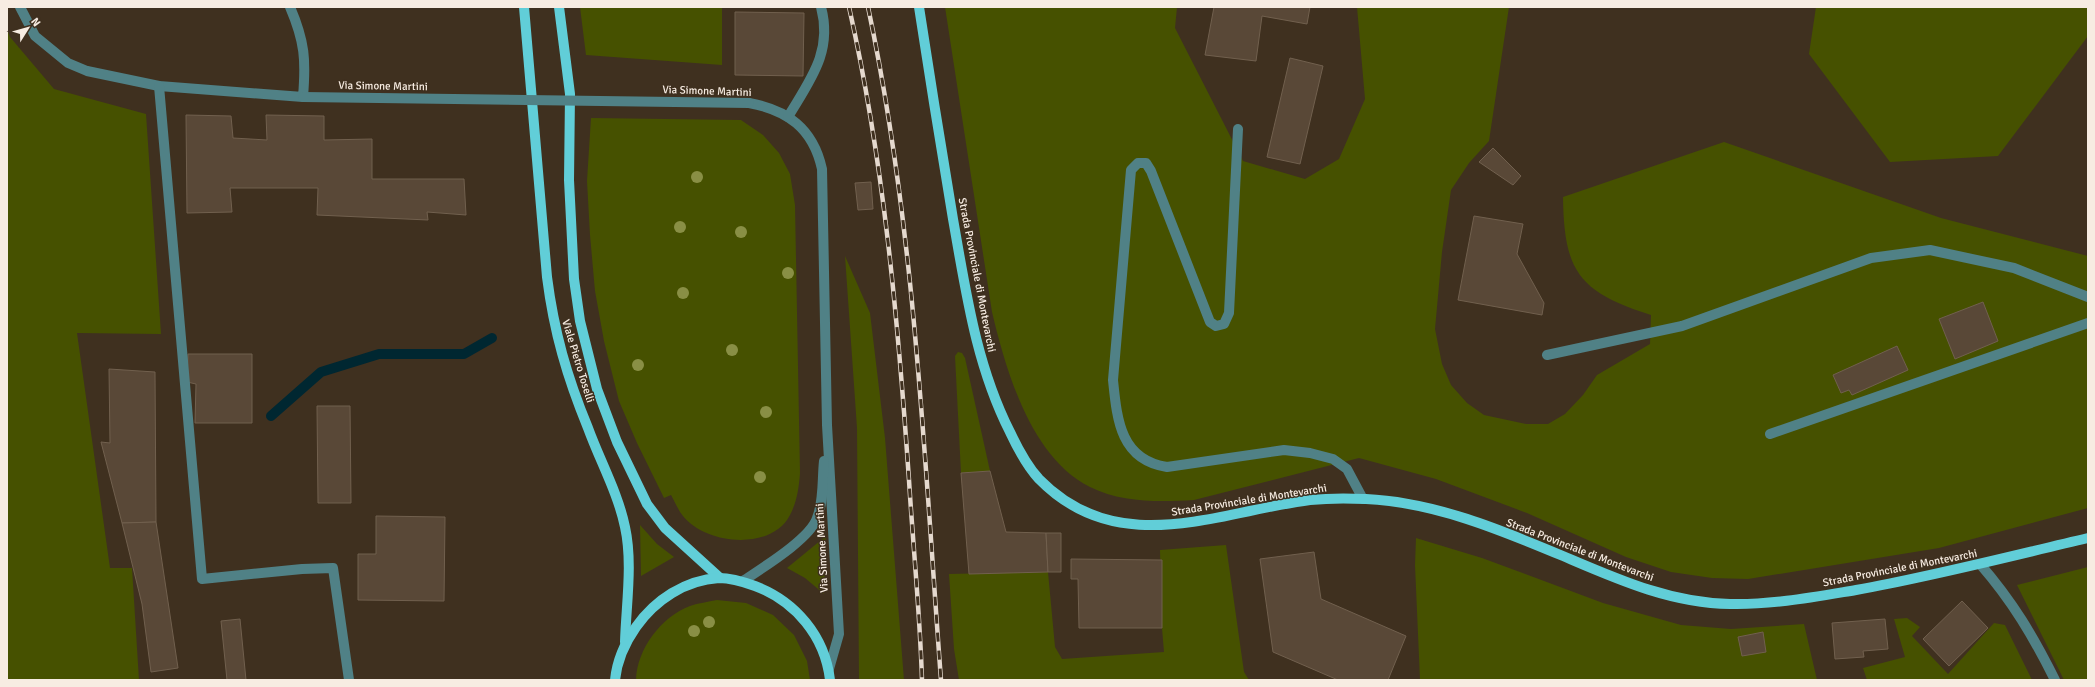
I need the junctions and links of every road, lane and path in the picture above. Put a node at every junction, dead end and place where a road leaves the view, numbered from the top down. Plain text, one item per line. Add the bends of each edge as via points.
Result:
1 (20, 7) edge
2 (290, 7) edge
3 (524, 7) edge
4 (559, 7) edge
5 (821, 7) edge
6 (919, 7) edge
7 (159, 86) junction
8 (303, 97) junction
9 (788, 116) junction
10 (1238, 129) dead end
11 (2088, 297) edge
12 (2088, 323) edge
13 (1548, 355) dead end
14 (827, 425) junction
15 (1770, 434) dead end
16 (1363, 499) junction
17 (2088, 538) edge
18 (1980, 564) junction
19 (720, 578) junction
20 (743, 582) junction
21 (625, 642) junction
22 (829, 669) junction
23 (350, 680) edge
24 (616, 680) edge
25 (830, 680) edge
26 (2055, 680) edge

1 - 7 street, Via Simone Martini via 35,36 68,63 87,71
2 - 8 street via 298,26 306,63
3 - 21 main road, Viale Pietro Toselli via 552,319 565,367 625,525 628,545
4 - 19 main road, Viale Pietro Toselli via 570,94 570,208 574,279 580,321 597,389 617,442 647,504 665,528
5 - 9 street via 825,31 819,63
6 - 16 main road, Strada Provinciale di Montevarchi via 936,122 975,338 984,370 1003,417 1025,460 1038,478 1056,494 1089,513 1113,522 1143,526 1195,523 1311,500
7 - 8 street, Via Simone Martini
7 - 23 street via 202,579 333,568
8 - 9 street, Via Simone Martini, bridge via 749,103 767,106
9 - 14 street, Via Simone Martini via 802,128 815,147 822,169
10 - 16 street via 1229,313 1224,324 1216,326 1210,322 1151,171 1146,163 1138,163 1131,170 1113,380 1121,430 1137,456 1144,462 1166,467 1284,450 1333,459 1347,469
11 - 13 street via 2014,268 1930,250 1871,258 1682,326
12 - 15 street
14 - 20 street, Via Simone Martini via 817,519 811,529 794,545
14 - 22 street, Via Simone Martini via 838,634
16 - 18 main road, Strada Provinciale di Montevarchi via 1391,500 1421,506 1503,532 1646,590 1709,603 1748,604 1795,600
17 - 18 main road, Strada Provinciale di Montevarchi
18 - 26 street via 2026,624
19 - 20 main road, Viale Pietro Toselli
19 - 21 main road, Viale Pietro Toselli via 695,583 663,598 644,615
20 - 22 main road, Viale Pietro Toselli via 770,592 800,615 812,630
21 - 24 main road, Viale Pietro Toselli via 616,666
22 - 25 main road, Viale Pietro Toselli

